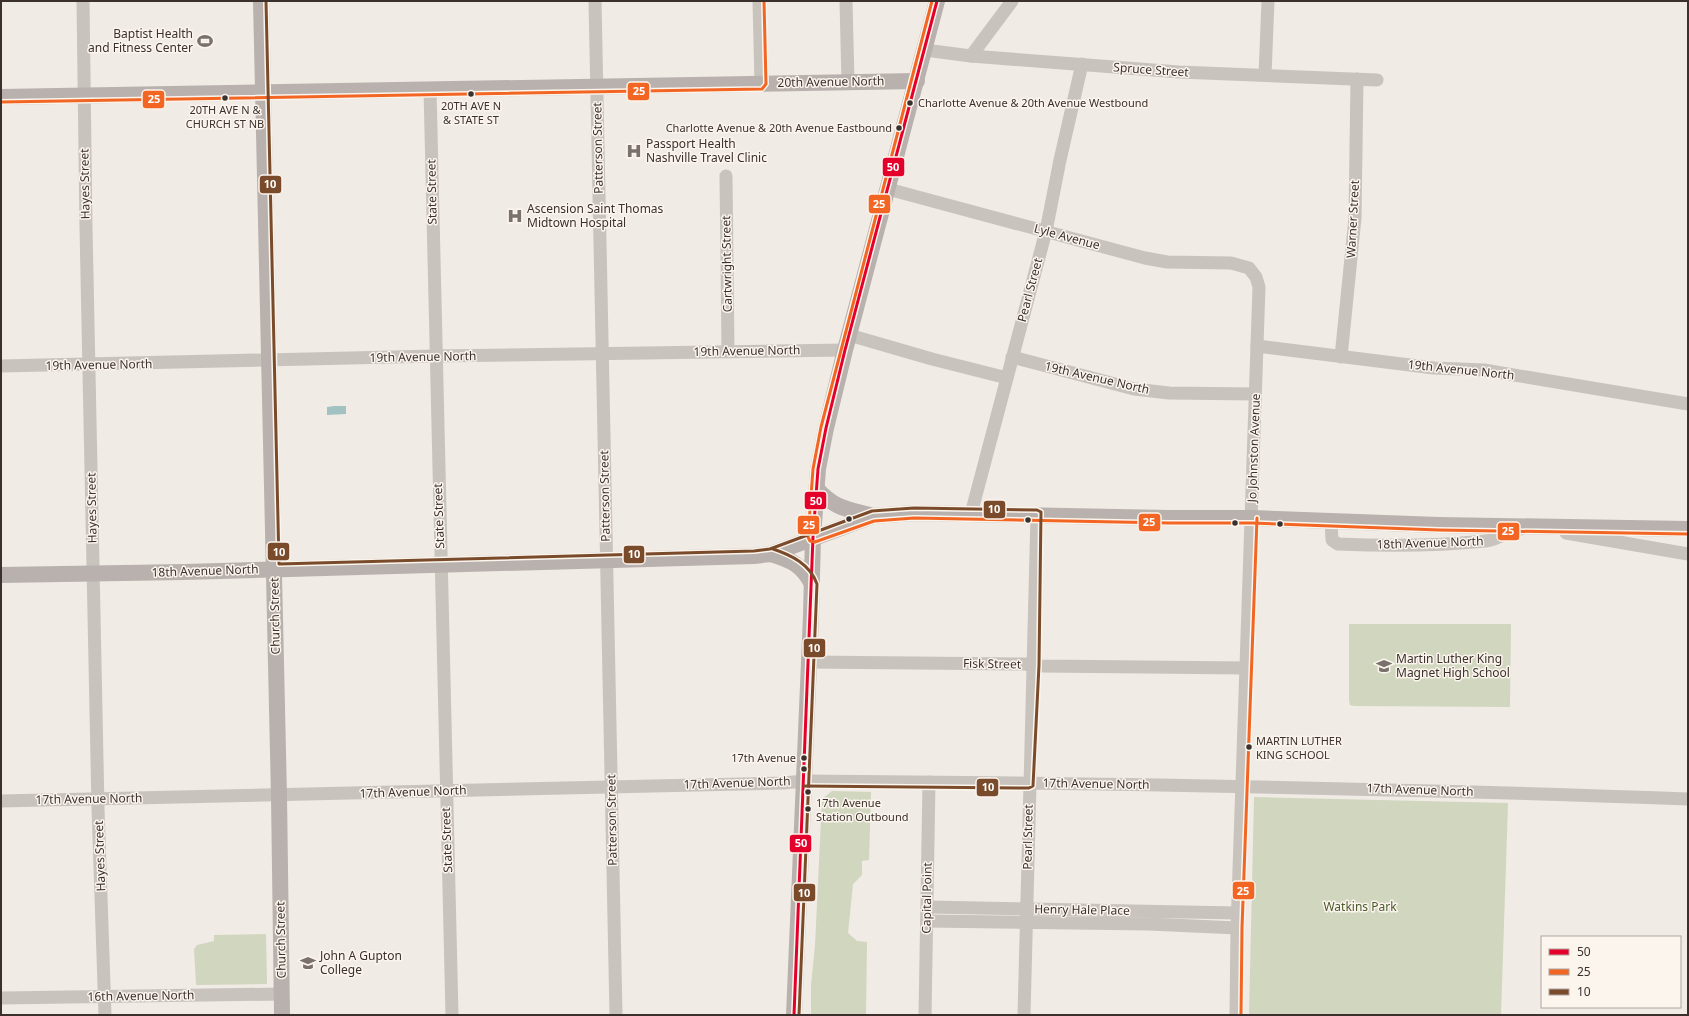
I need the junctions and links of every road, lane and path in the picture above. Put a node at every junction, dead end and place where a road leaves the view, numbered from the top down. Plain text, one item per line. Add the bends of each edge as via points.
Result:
1 (84, 1) edge
2 (261, 1) edge
3 (595, 1) edge
4 (759, 1) edge
5 (846, 1) edge
6 (938, 1) edge
7 (1012, 1) edge
8 (1268, 1) edge
9 (925, 50) junction
10 (972, 56) junction
11 (1082, 64) junction
12 (1265, 75) junction
13 (1357, 79) junction
14 (1377, 80) dead end
15 (917, 81) junction
16 (848, 82) junction
17 (760, 84) junction
18 (597, 86) junction
19 (430, 90) junction
20 (263, 92) junction
21 (83, 96) junction
22 (1, 97) edge
23 (726, 176) dead end
24 (888, 189) junction
25 (1046, 231) junction
26 (1249, 268) joint
27 (847, 342) junction
28 (1257, 346) junction
29 (728, 351) junction
30 (602, 355) junction
31 (436, 356) junction
32 (1012, 357) junction
33 (1341, 357) junction
34 (269, 361) junction
35 (89, 365) junction
36 (1, 366) edge
37 (1007, 378) junction
38 (1255, 394) junction
39 (1688, 404) edge
40 (817, 489) junction
41 (971, 514) junction
42 (1037, 515) junction
43 (873, 516) junction
44 (1252, 518) junction
45 (1331, 521) junction
46 (1688, 528) edge
47 (813, 537) junction
48 (771, 554) junction
49 (1688, 554) edge
50 (607, 559) junction
51 (441, 564) junction
52 (274, 569) junction
53 (94, 574) junction
54 (1, 575) edge
55 (812, 584) junction
56 (809, 662) junction
57 (1034, 665) junction
58 (1247, 668) junction
59 (804, 781) junction
60 (929, 782) junction
61 (1029, 783) junction
62 (1242, 786) junction
63 (612, 787) junction
64 (446, 791) junction
65 (279, 796) junction
66 (98, 799) junction
67 (1688, 799) edge
68 (1, 801) edge
69 (927, 907) junction
70 (1026, 908) junction
71 (1238, 913) junction
72 (927, 921) junction
73 (1026, 923) junction
74 (1237, 928) junction
75 (282, 994) junction
76 (104, 997) junction
77 (1, 998) edge
78 (105, 1015) edge
79 (282, 1015) edge
80 (452, 1015) edge
81 (616, 1015) edge
82 (794, 1015) edge
83 (925, 1015) edge
84 (1024, 1015) edge
85 (1236, 1015) edge

1 - 21 street, Hayes Street
2 - 20 main road, Church Street
3 - 18 street, Patterson Street
4 - 17 street
5 - 16 street
6 - 9 main road
7 - 10 street
8 - 12 street
9 - 10 street, Spruce Street
9 - 15 main road
10 - 11 street, Spruce Street
11 - 12 street, Spruce Street via 1179,72
11 - 25 street, Pearl Street via 1060,156
12 - 13 street, Spruce Street
13 - 14 street, Spruce Street
13 - 33 street, Warner Street via 1355,218
15 - 16 main road, 20th Avenue North
15 - 24 main road
16 - 17 main road, 20th Avenue North
17 - 18 main road, 20th Avenue North
18 - 19 main road, 20th Avenue North
18 - 30 street, Patterson Street
19 - 20 main road, 20th Avenue North
19 - 31 street, State Street
20 - 21 main road, 20th Avenue North
20 - 34 main road, Church Street
21 - 22 main road, 20th Avenue North
21 - 35 street, Hayes Street
23 - 29 street, Cartwright Street
24 - 25 street, Lyle Avenue
24 - 27 main road
25 - 26 street, Lyle Avenue via 1145,258 1167,262 1232,263
25 - 32 street, Pearl Street
26 - 28 street, Jo Johnston Avenue via 1260,287
27 - 29 street, 19th Avenue North
27 - 37 street, 19th Avenue North via 932,359
27 - 40 main road via 826,428
28 - 33 street, 19th Avenue North
28 - 38 street, Jo Johnston Avenue
29 - 30 street, 19th Avenue North
30 - 31 street, 19th Avenue North
30 - 50 street, Patterson Street
31 - 34 street, 19th Avenue North
31 - 51 street, State Street
32 - 37 street, Pearl Street
32 - 38 street, 19th Avenue North via 1146,391
33 - 39 street, 19th Avenue North via 1434,368 1484,370
34 - 35 street, 19th Avenue North
34 - 52 main road, Church Street
35 - 36 street, 19th Avenue North
35 - 53 street, Hayes Street
37 - 41 street, Pearl Street
38 - 44 street, Jo Johnston Avenue
40 - 43 main road via 837,507
40 - 47 main road
41 - 42 main road
41 - 43 main road via 914,513
42 - 44 main road
42 - 57 street, Pearl Street
43 - 47 main road, 18th Avenue North
44 - 45 main road
44 - 58 street, Jo Johnston Avenue
45 - 46 main road
45 - 49 street, 18th Avenue North via 1332,540 1338,544 1426,545 1488,541 1514,530 1531,529 1583,535
47 - 48 main road, 18th Avenue North
47 - 55 main road
48 - 50 main road, 18th Avenue North
48 - 55 main road via 797,565 806,572
50 - 51 main road, 18th Avenue North
50 - 63 street, Patterson Street
51 - 52 main road, 18th Avenue North
51 - 64 street, State Street
52 - 53 main road, 18th Avenue North
52 - 65 main road, Church Street
53 - 54 main road, 18th Avenue North
53 - 66 street, Hayes Street
55 - 56 main road
56 - 57 street, Fisk Street
56 - 59 main road
57 - 58 street, Fisk Street
57 - 61 street, Pearl Street
58 - 62 street, Jo Johnston Avenue
59 - 60 street, 17th Avenue North
59 - 63 street, 17th Avenue North
59 - 82 main road
60 - 61 street, 17th Avenue North
60 - 69 street, Capital Point
61 - 62 street, 17th Avenue North
61 - 70 street, Pearl Street
62 - 67 street, 17th Avenue North
62 - 71 street, Jo Johnston Avenue
63 - 64 street, 17th Avenue North
63 - 81 street, Patterson Street
64 - 65 street, 17th Avenue North
64 - 80 street, State Street
65 - 66 street, 17th Avenue North
65 - 75 main road, Church Street
66 - 68 street, 17th Avenue North
66 - 76 street, Hayes Street
69 - 70 street, Henry Hale Place
69 - 72 street, Capital Point
70 - 71 street, Henry Hale Place
70 - 73 street, Pearl Street
71 - 74 street, Jo Johnston Avenue
72 - 73 street, Henry Hale Place
72 - 83 street, Capital Point
73 - 74 street, Henry Hale Place
73 - 84 street, Pearl Street
74 - 85 street, Jo Johnston Avenue
75 - 76 street, 16th Avenue North
75 - 79 main road, Church Street
76 - 77 street, 16th Avenue North
76 - 78 street, Hayes Street

